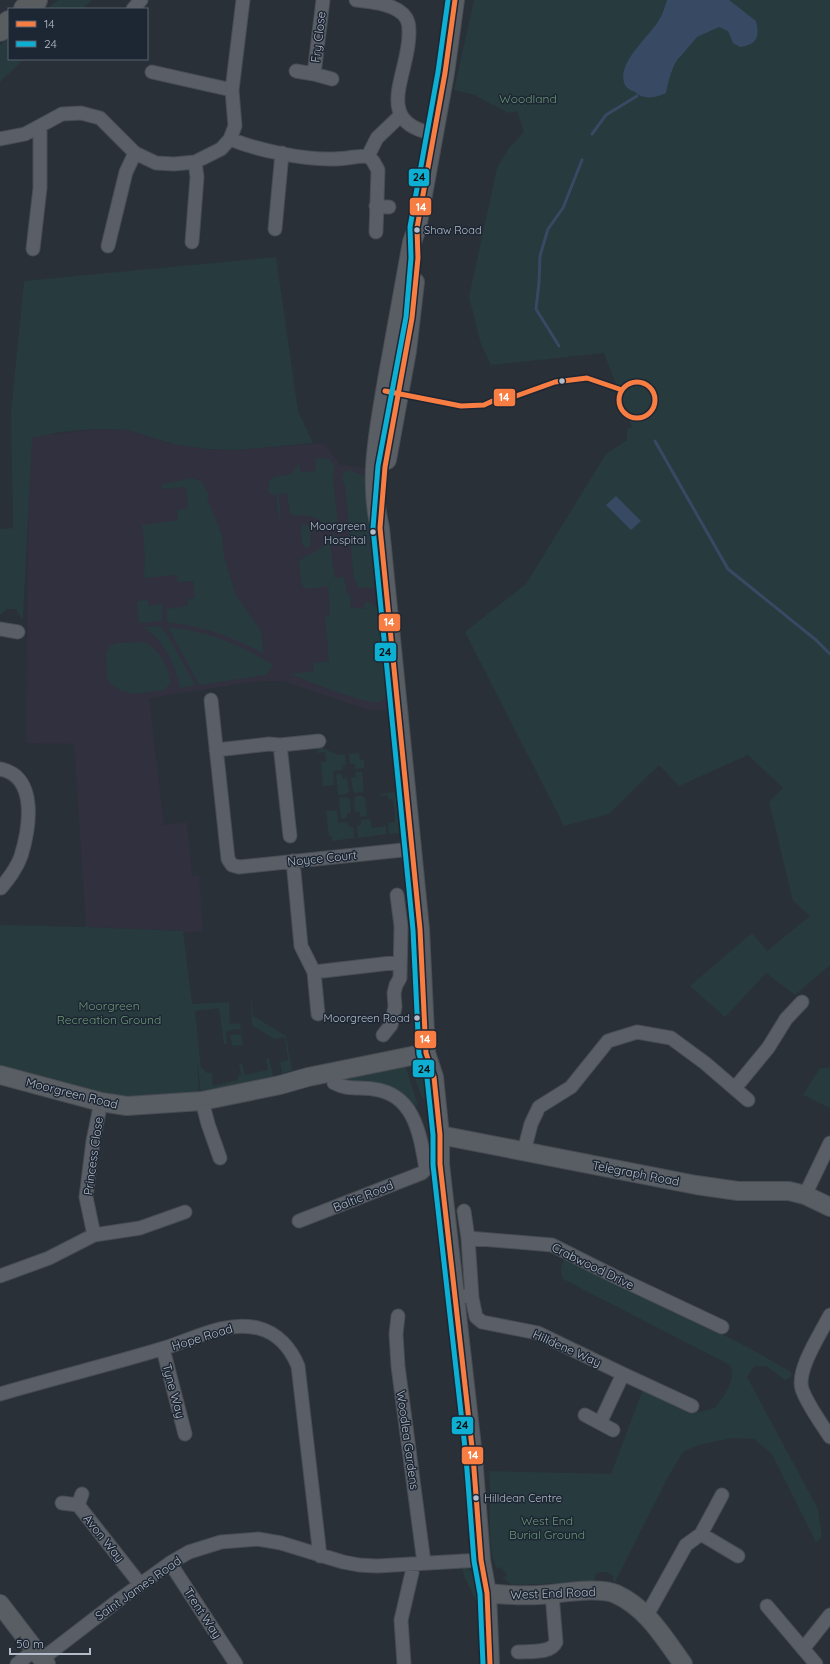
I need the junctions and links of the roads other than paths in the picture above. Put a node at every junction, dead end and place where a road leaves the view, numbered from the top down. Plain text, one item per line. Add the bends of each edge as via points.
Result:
1 (36, 0) edge
2 (141, 0) edge
3 (243, 0) edge
4 (322, 0) edge
5 (356, 0) edge
6 (455, 0) edge
7 (26, 8) edge
8 (134, 8) edge
9 (8, 23) edge
10 (0, 30) edge
11 (296, 71) dead end
12 (152, 72) dead end
13 (314, 74) junction
14 (332, 79) dead end
15 (232, 90) junction
16 (400, 116) junction
17 (40, 126) junction
18 (434, 134) junction
19 (0, 139) edge
20 (230, 139) junction
21 (135, 153) junction
22 (282, 153) junction
23 (368, 156) junction
24 (195, 162) junction
25 (275, 229) dead end
26 (376, 232) dead end
27 (192, 242) dead end
28 (108, 246) dead end
29 (34, 249) dead end
30 (0, 629) edge
31 (18, 632) dead end
32 (211, 700) dead end
33 (319, 741) dead end
34 (280, 745) junction
35 (216, 750) junction
36 (0, 769) edge
37 (290, 836) dead end
38 (412, 849) junction
39 (293, 861) junction
40 (1, 888) dead end
41 (397, 895) dead end
42 (400, 962) junction
43 (314, 972) junction
44 (802, 1002) dead end
45 (318, 1014) dead end
46 (382, 1035) dead end
47 (426, 1053) junction
48 (0, 1075) edge
49 (334, 1083) dead end
50 (735, 1088) junction
51 (748, 1100) dead end
52 (202, 1101) junction
53 (101, 1102) junction
54 (440, 1134) junction
55 (830, 1143) edge
56 (524, 1151) junction
57 (220, 1158) dead end
58 (433, 1166) junction
59 (805, 1195) junction
60 (830, 1207) edge
61 (464, 1211) dead end
62 (185, 1212) dead end
63 (299, 1221) dead end
64 (94, 1235) junction
65 (468, 1238) junction
66 (0, 1276) edge
67 (464, 1298) junction
68 (830, 1315) edge
69 (398, 1316) dead end
70 (722, 1327) dead end
71 (825, 1339) edge
72 (163, 1349) junction
73 (623, 1374) junction
74 (0, 1394) edge
75 (692, 1406) dead end
76 (585, 1415) dead end
77 (600, 1423) junction
78 (613, 1430) dead end
79 (185, 1434) dead end
80 (830, 1437) edge
81 (722, 1495) dead end
82 (62, 1503) dead end
83 (701, 1534) junction
84 (320, 1556) junction
85 (738, 1556) dead end
86 (481, 1560) junction
87 (170, 1562) junction
88 (419, 1563) junction
89 (140, 1584) junction
90 (487, 1593) junction
91 (552, 1594) junction
92 (0, 1604) edge
93 (767, 1606) dead end
94 (647, 1615) junction
95 (830, 1615) edge
96 (803, 1649) junction
97 (518, 1652) dead end
98 (41, 1658) edge
99 (17, 1664) edge
100 (236, 1664) edge
101 (404, 1664) edge
102 (490, 1664) edge
103 (683, 1664) edge
104 (816, 1664) edge

1 - 7 highway
2 - 8 street
3 - 15 street
4 - 13 street, Fry Close
5 - 16 street via 379,3 394,9 402,14 409,24 409,44 398,99
6 - 18 main road
9 - 10 highway
11 - 13 street, Fry Close
12 - 15 street
13 - 14 street, Fry Close
15 - 20 street via 235,126
16 - 18 street via 410,126
16 - 23 street via 377,138
17 - 19 street via 25,134
17 - 21 street via 62,114 81,113 100,118
17 - 29 street via 40,188
18 - 38 main road via 417,228 414,296 407,351 385,469 380,528
20 - 22 street
20 - 24 street via 221,149
21 - 24 street via 156,163
21 - 28 street via 126,172
22 - 23 street via 334,159
22 - 25 street
23 - 26 street via 378,170 382,206
24 - 27 street via 197,177
30 - 31 street
32 - 35 street
33 - 34 street
34 - 35 street
34 - 37 street
35 - 39 street, Noyce Court via 228,859 232,865 239,867
36 - 40 street via 18,779 25,788 28,799 28,828 20,857 12,874
38 - 39 street, Noyce Court
38 - 47 main road via 420,929
39 - 43 street via 301,946
41 - 42 street via 401,926
42 - 43 street
42 - 46 street via 400,978 394,993 395,1007 391,1025
43 - 45 street
44 - 50 street via 786,1019 768,1048
47 - 52 main road, Moorgreen Road
47 - 54 main road via 434,1077
48 - 53 main road, Moorgreen Road
49 - 58 street via 342,1087 382,1090 398,1099 408,1109 417,1126
50 - 51 street
50 - 56 street via 671,1038 637,1032 608,1040 571,1087 539,1107 531,1124
52 - 53 main road, Moorgreen Road via 127,1106
52 - 57 street
53 - 64 street, Princess Close via 86,1197
54 - 56 main road, Telegraph Road
54 - 58 main road
55 - 59 street
56 - 59 main road, Telegraph Road via 696,1185 738,1191 789,1191
58 - 63 street, Baltic Road via 422,1173
58 - 67 main road
59 - 60 main road, Telegraph Road
61 - 65 street
62 - 64 street via 140,1228
64 - 66 street via 49,1258
65 - 67 street
65 - 70 street, Crabwood Drive via 552,1245
67 - 73 street, Hilldene Way via 482,1322 538,1333
67 - 86 main road
68 - 71 street
69 - 88 street, Woodlea Gardens via 394,1366
71 - 80 street via 803,1367 801,1387
72 - 74 street, Hope Road
72 - 79 street, Tyne Way
72 - 84 street, Hope Road via 208,1333 238,1326 266,1331 276,1336 290,1351 298,1366
73 - 75 street, Hilldene Way
73 - 77 street
76 - 77 street
77 - 78 street
81 - 83 street
82 - 89 street, Avon Way via 80,1499
83 - 85 street
83 - 94 street via 686,1545
84 - 87 street, Saint James Road via 269,1541 244,1539 204,1547
84 - 88 street, Saint James Road via 359,1565
86 - 88 street, Saint James Road
86 - 90 main road
87 - 89 street, Saint James Road
87 - 100 street, Trent Way
88 - 101 street via 401,1620
89 - 98 street, Saint James Road
90 - 91 main road, West End Road via 517,1596
90 - 102 main road
91 - 94 main road, West End Road via 591,1590 614,1593
91 - 97 street via 556,1642 554,1646 550,1649
92 - 98 main road
93 - 96 street
94 - 103 main road, West End Road
95 - 96 street
96 - 104 street
98 - 99 street, Saint James Road

